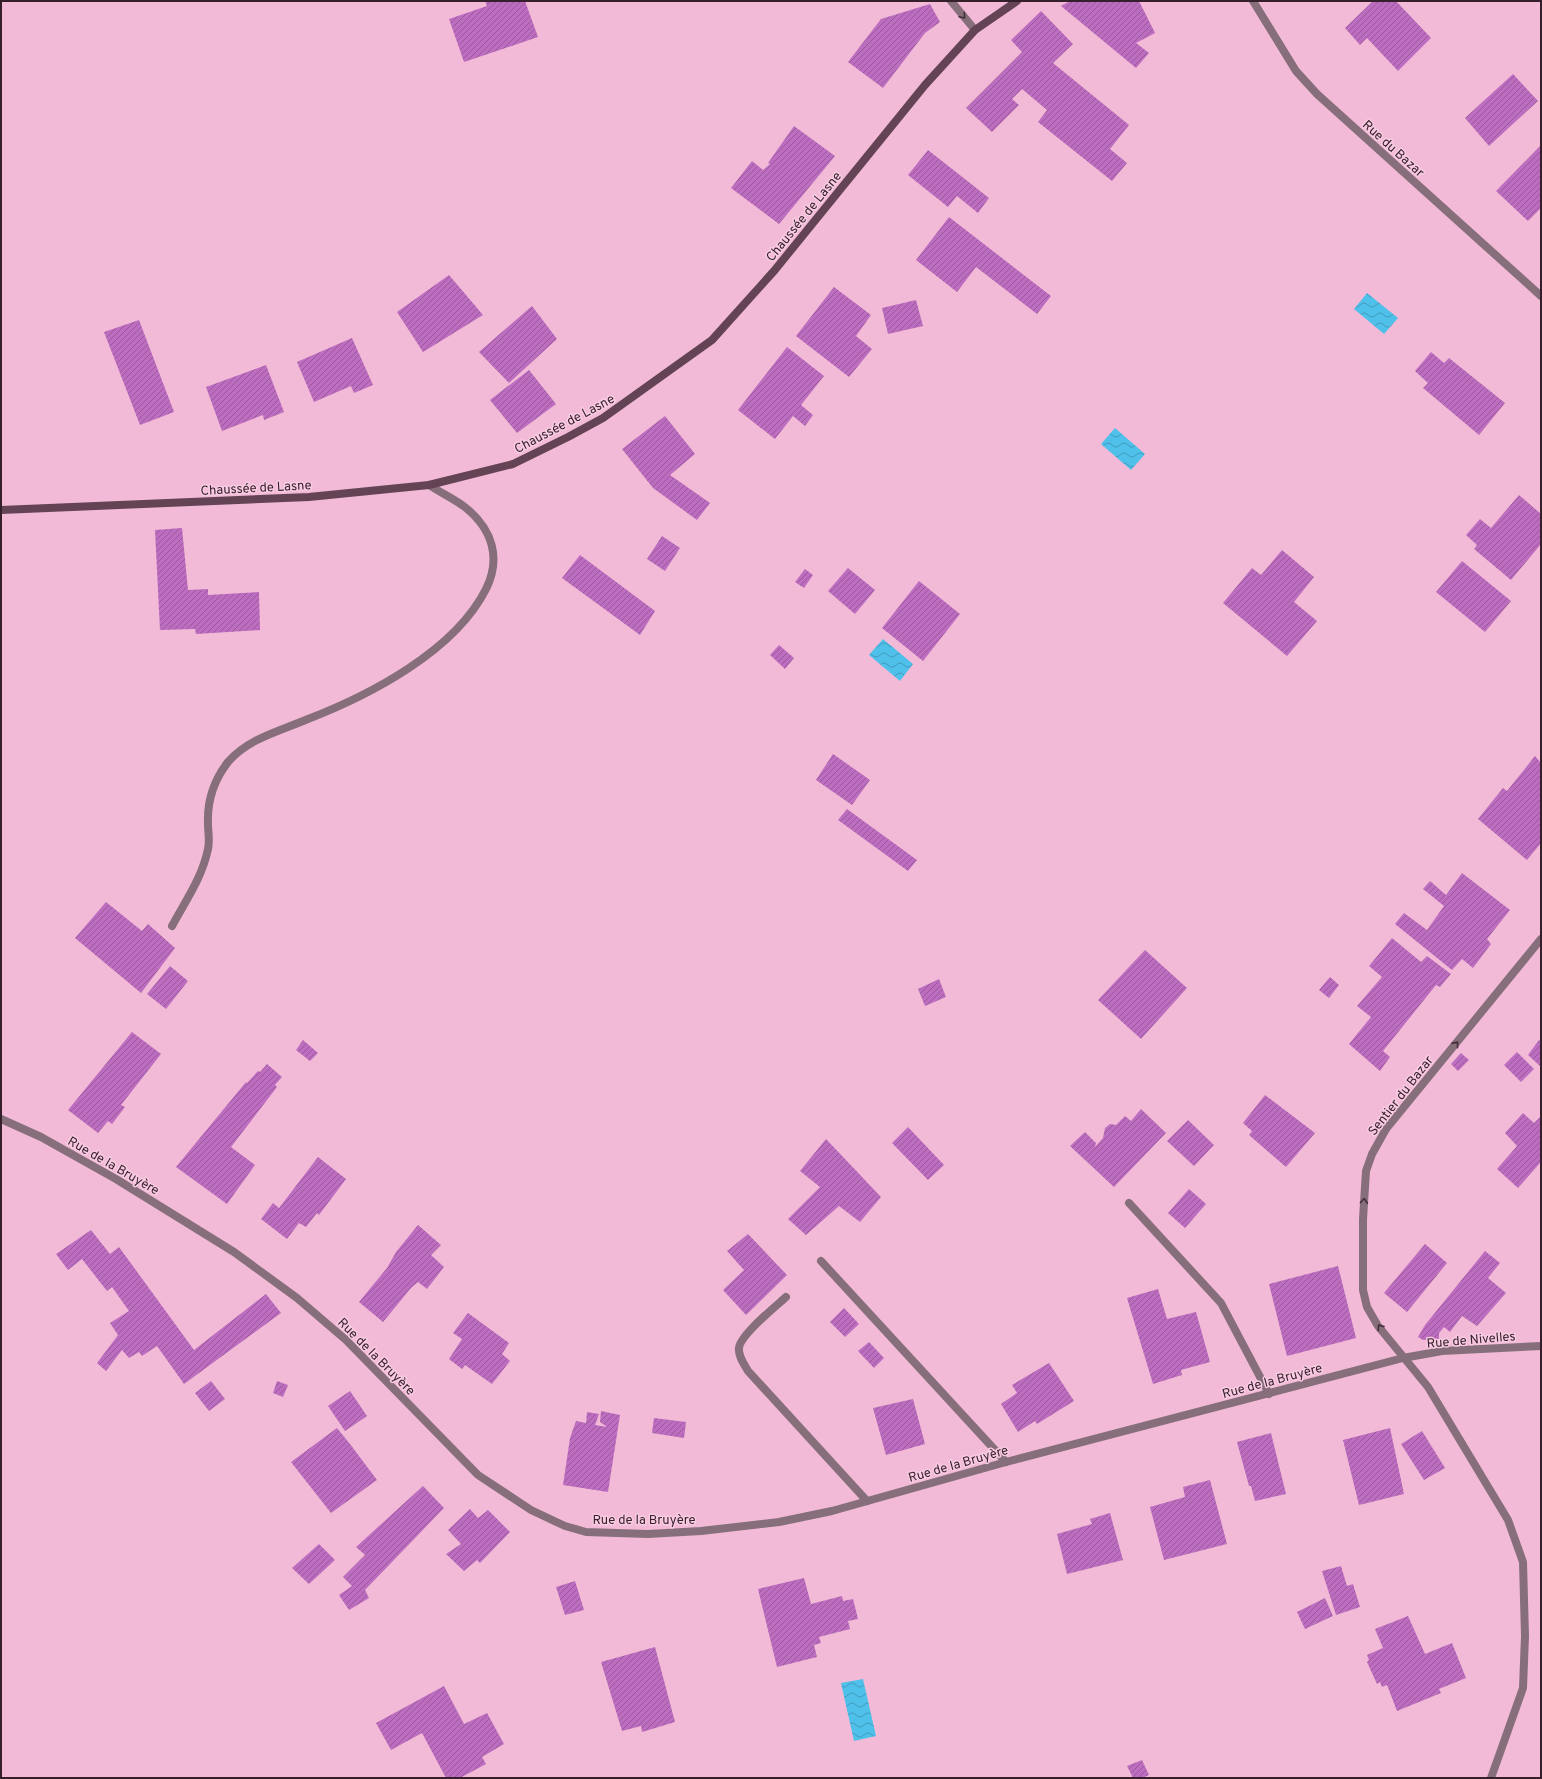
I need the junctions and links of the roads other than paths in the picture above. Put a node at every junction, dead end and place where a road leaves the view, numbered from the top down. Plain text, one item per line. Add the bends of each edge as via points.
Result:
1 (951, 1) edge
2 (1017, 1) edge
3 (1252, 1) edge
4 (975, 30) junction
5 (1541, 296) edge
6 (429, 485) junction
7 (1, 510) edge
8 (172, 926) dead end
9 (1541, 939) edge
10 (1, 1119) edge
11 (1129, 1203) dead end
12 (821, 1261) dead end
13 (786, 1297) dead end
14 (1541, 1346) edge
15 (1403, 1358) junction
16 (1269, 1394) junction
17 (1006, 1462) junction
18 (866, 1501) junction
19 (1491, 1778) edge

1 -> 4 street
2 - 4 street, Chaussée de Lasne
3 - 5 street, Rue du Bazar via 1296,71 1317,94
4 - 6 street, Chaussée de Lasne via 925,85 774,271 712,340 603,418 568,437 513,464
6 - 7 street, Chaussée de Lasne via 309,498
6 - 8 street via 467,509 487,532 495,557 492,577 477,607 439,644 394,676 341,705 252,742 229,762 211,792 207,814 209,847 200,876
15 -> 9 street, Sentier du Bazar via 1378,1326 1367,1307 1363,1290 1366,1171 1386,1129
10 - 18 street, Rue de la Bruyère via 41,1137 116,1179 234,1252 297,1298 346,1340 478,1475 531,1510 565,1526 586,1532 648,1534 701,1531 779,1522
11 - 16 street via 1221,1303
12 - 17 street
13 - 18 street via 742,1339 740,1355 748,1371
14 - 15 street, Rue de Nivelles via 1442,1351
15 - 16 street, Rue de la Bruyère
15 - 19 street, Sentier du Bazar via 1428,1387 1508,1520 1522,1562 1525,1636 1523,1688
16 - 17 street, Rue de la Bruyère
17 - 18 street, Rue de la Bruyère

